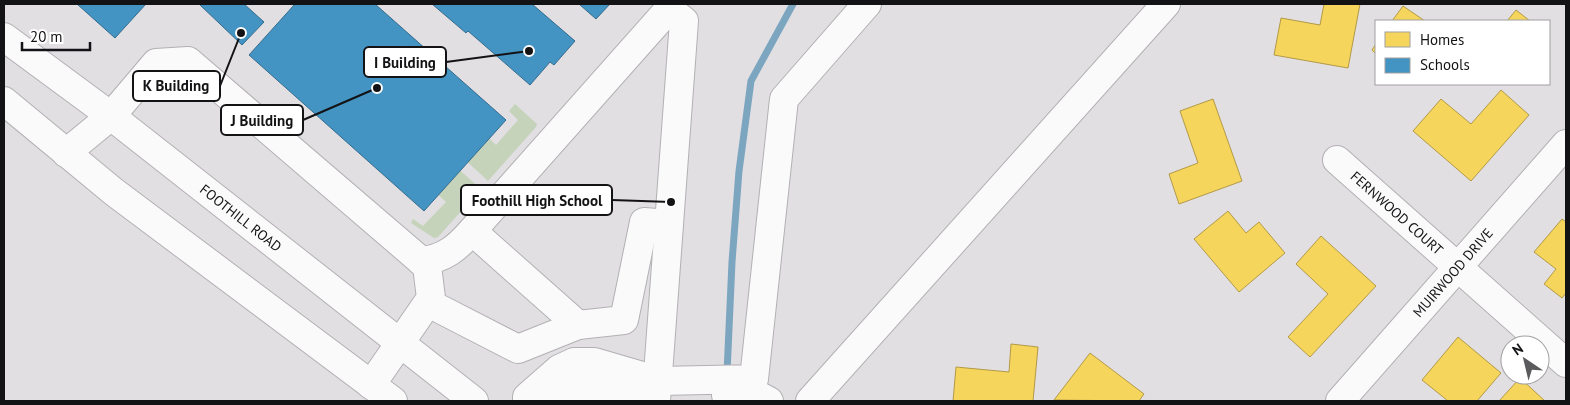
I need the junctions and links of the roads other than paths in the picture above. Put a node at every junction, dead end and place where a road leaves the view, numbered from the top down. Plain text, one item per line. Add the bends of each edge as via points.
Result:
1 (867, 4) edge
2 (1166, 4) edge
3 (672, 6) edge
4 (4, 37) edge
5 (4, 101) edge
6 (111, 116) junction
7 (1566, 144) edge
8 (66, 153) junction
9 (1337, 160) dead end
10 (670, 224) junction
11 (472, 231) junction
12 (421, 261) junction
13 (1458, 266) junction
14 (440, 309) dead end
15 (578, 325) junction
16 (400, 343) junction
17 (1566, 363) edge
18 (371, 385) junction
19 (657, 396) edge
20 (393, 401) edge
21 (474, 401) edge
22 (527, 401) edge
23 (554, 401) edge
24 (769, 401) edge
25 (810, 401) edge
26 (1340, 401) edge

1 - 19 main road via 784,99 754,379
2 - 25 main road
3 - 10 main road via 684,21
3 - 11 main road
4 - 6 main road, FOOTHILL ROAD
5 - 8 main road
6 - 8 main road
6 - 12 main road via 156,63 188,61
6 - 16 main road, FOOTHILL ROAD
7 - 13 main road, MUIRWOOD DRIVE
8 - 18 main road
9 - 13 main road, FERNWOOD COURT
10 - 15 main road via 644,222 624,320
10 - 19 main road
11 - 12 main road via 448,254
11 - 15 main road
12 - 16 main road via 427,266 431,298
13 - 17 main road, FERNWOOD COURT
13 - 26 main road, MUIRWOOD DRIVE
14 - 15 main road via 518,350
16 - 18 main road
16 - 21 main road, FOOTHILL ROAD
18 - 20 main road
19 - 22 main road via 594,362 574,362 558,369 527,397
19 - 23 main road via 581,388
19 - 24 main road via 754,393

